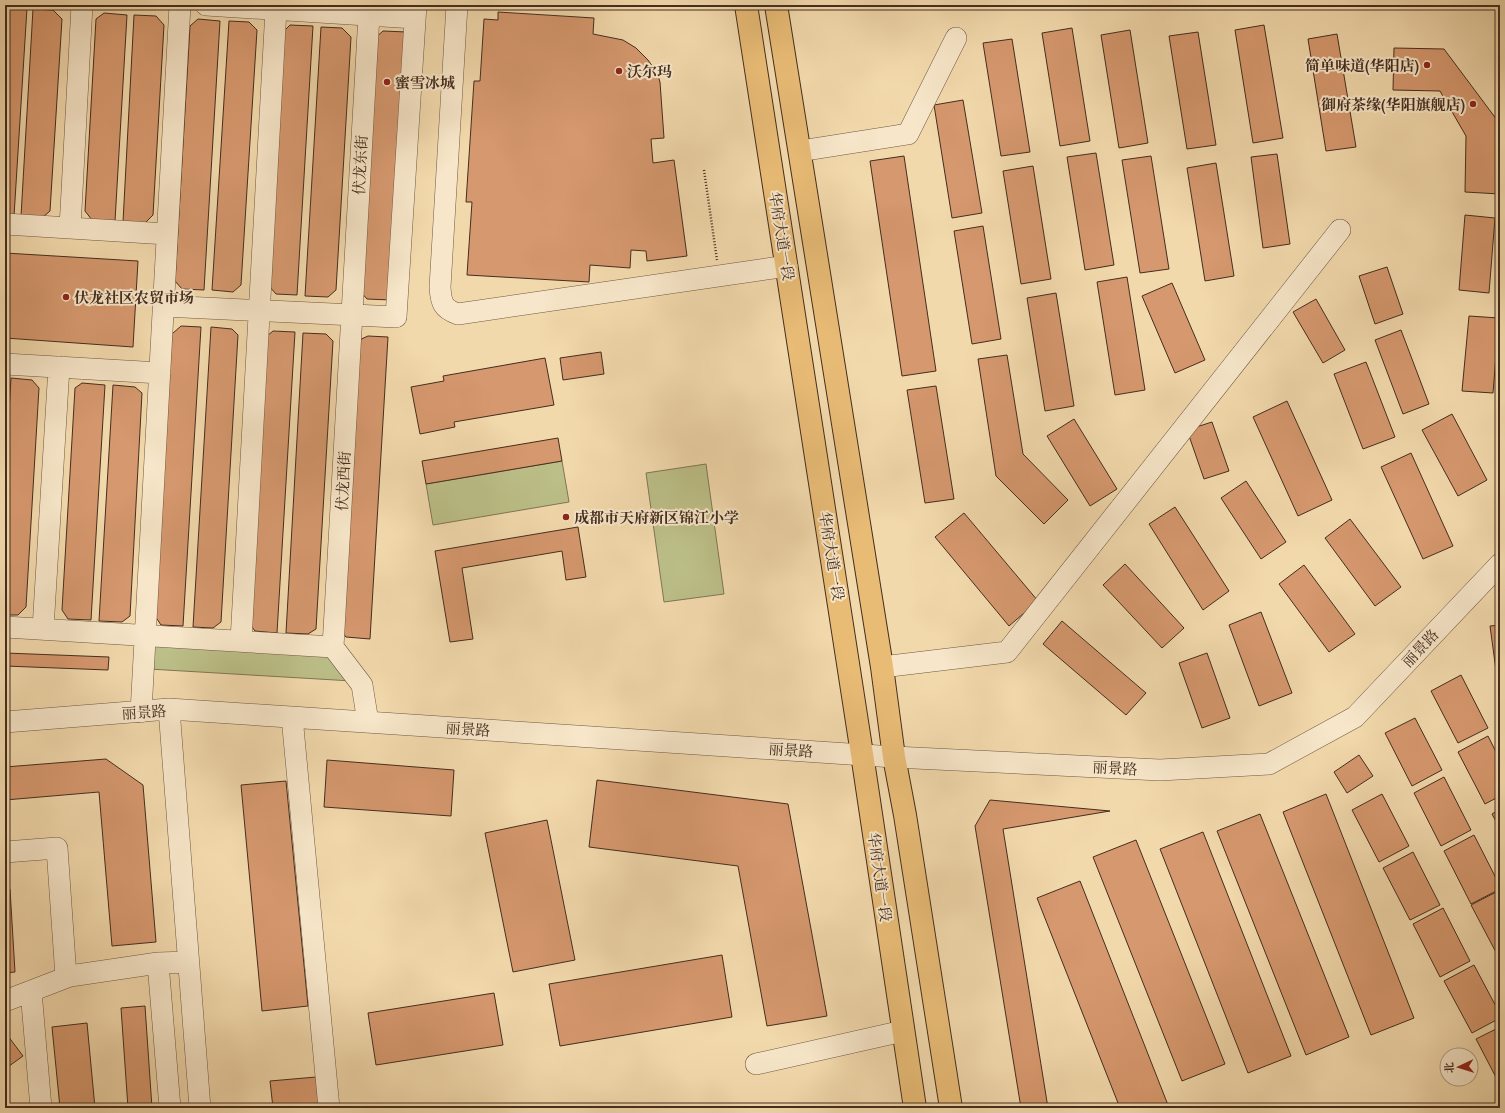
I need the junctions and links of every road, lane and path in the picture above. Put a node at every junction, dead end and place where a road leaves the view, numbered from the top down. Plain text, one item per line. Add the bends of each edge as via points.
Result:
1 (82, 5) edge
2 (180, 5) edge
3 (206, 5) edge
4 (457, 5) edge
5 (746, 5) edge
6 (776, 5) edge
7 (276, 9) junction
8 (415, 11) edge
9 (369, 15) junction
10 (956, 38) dead end
11 (800, 151) junction
12 (704, 170) dead end
13 (5, 224) edge
14 (70, 228) junction
15 (1340, 230) dead end
16 (167, 234) junction
17 (787, 266) junction
18 (719, 276) junction
19 (163, 306) junction
20 (260, 310) junction
21 (352, 315) junction
22 (5, 364) edge
23 (59, 367) junction
24 (160, 372) junction
25 (1500, 564) edge
26 (5, 627) edge
27 (43, 629) junction
28 (145, 636) junction
29 (241, 641) junction
30 (333, 647) junction
31 (882, 667) junction
32 (169, 709) junction
33 (141, 712) junction
34 (292, 717) junction
35 (5, 722) edge
36 (368, 722) junction
37 (862, 754) junction
38 (894, 756) junction
39 (5, 852) edge
40 (188, 962) junction
41 (158, 963) junction
42 (66, 977) junction
43 (31, 991) junction
44 (5, 1001) edge
45 (903, 1031) junction
46 (756, 1064) dead end
47 (41, 1108) edge
48 (170, 1108) edge
49 (200, 1108) edge
50 (329, 1108) edge
51 (915, 1108) edge
52 (951, 1108) edge

1 - 14 street
2 - 16 street
3 - 7 street
4 - 18 street via 440,287 443,304 449,311 458,314
5 - 17 main road, 华府大道一段
6 - 11 main road
7 - 9 street
7 - 20 street
8 - 9 street
8 - 21 street via 396,317
9 - 21 street, 伏龙东街
10 - 11 street via 908,134
11 - 31 main road
12 - 18 path
13 - 14 street
14 - 16 street
15 - 31 street via 1007,652
16 - 19 street
17 - 18 street
17 - 37 main road, 华府大道一段
19 - 20 street
19 - 24 street
20 - 21 street
20 - 29 street
21 - 30 street, 伏龙西街
22 - 23 street
23 - 24 street
23 - 27 street
24 - 28 street
25 - 38 street, 丽景路 via 1355,717 1269,764 1160,770
26 - 27 street
27 - 28 street
28 - 29 street
28 - 33 street
29 - 30 street
30 - 36 street via 362,685
31 - 38 main road
32 - 33 street, 丽景路
32 - 34 street, 丽景路
32 - 40 street
33 - 35 street, 丽景路
34 - 36 street, 丽景路
34 - 50 street
36 - 37 street, 丽景路
37 - 38 street, 丽景路
37 - 45 main road, 华府大道一段
38 - 52 main road
39 - 42 street via 57,848
40 - 41 street
40 - 49 street
41 - 42 street
41 - 48 street
42 - 43 street
43 - 44 street
43 - 47 street
45 - 46 street
45 - 51 main road, 华府大道一段

